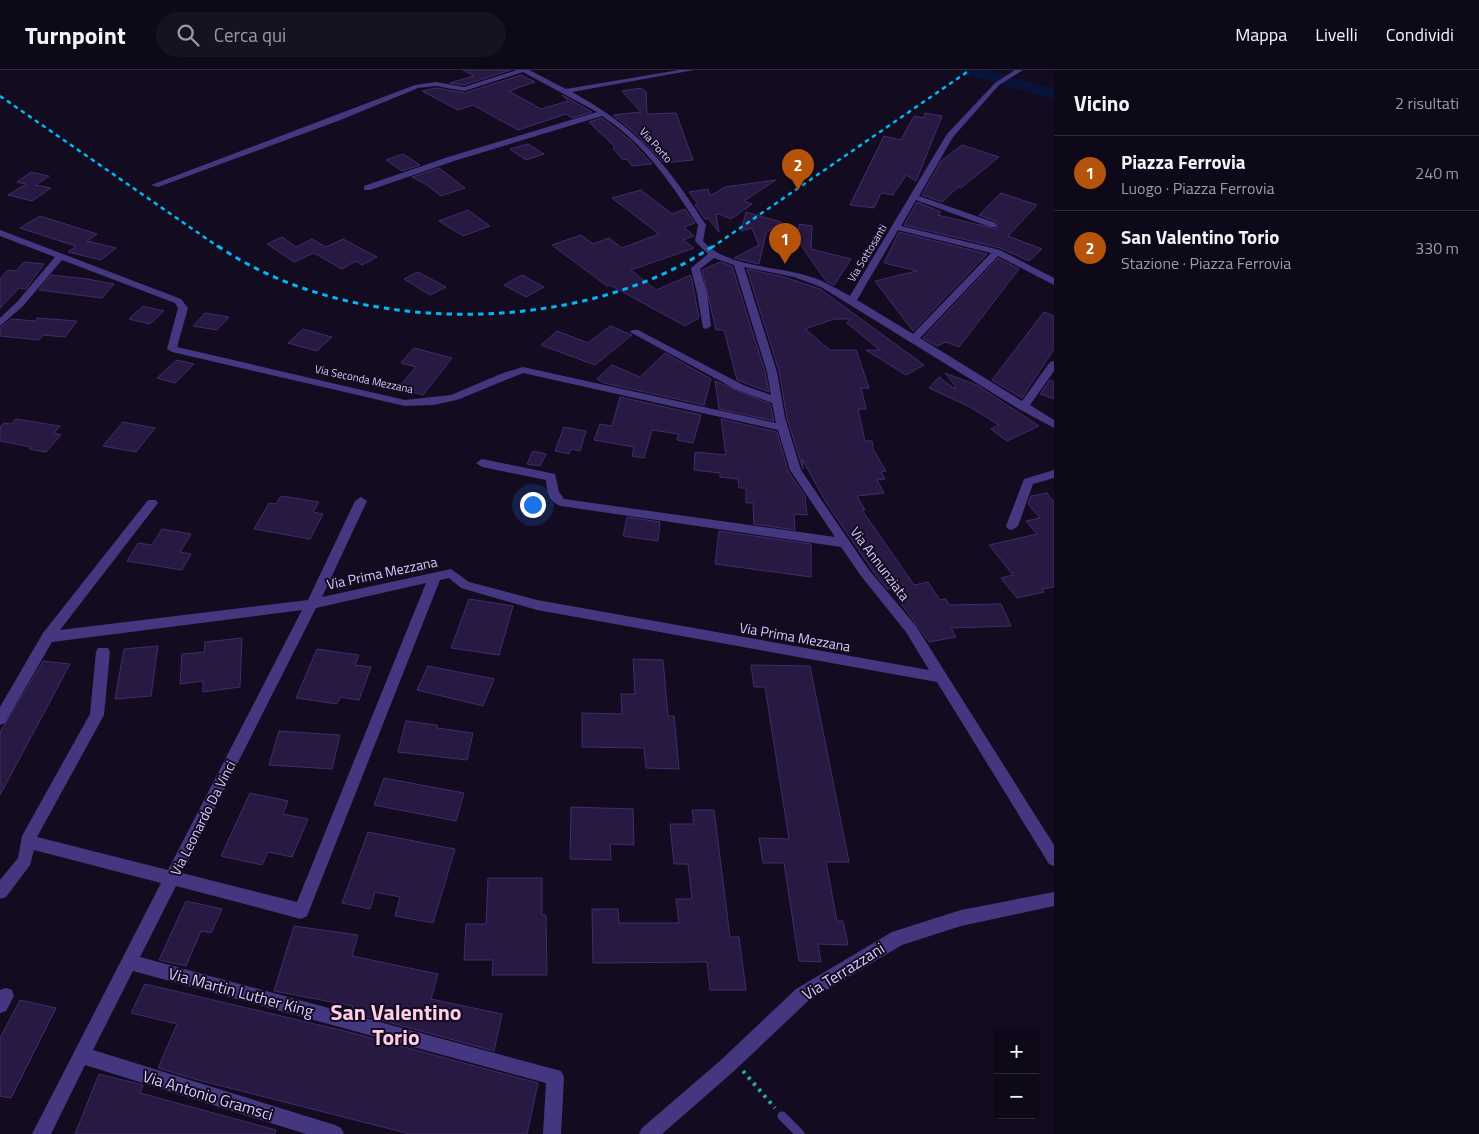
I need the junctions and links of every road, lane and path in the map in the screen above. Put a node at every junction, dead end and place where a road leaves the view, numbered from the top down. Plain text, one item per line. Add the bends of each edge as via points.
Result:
1 (524, 70) edge
2 (691, 70) edge
3 (1020, 70) edge
4 (564, 90) junction
5 (603, 113) junction
6 (155, 185) dead end
7 (367, 188) dead end
8 (914, 197) junction
9 (993, 225) dead end
10 (896, 227) junction
11 (0, 233) edge
12 (997, 252) junction
13 (709, 253) junction
14 (61, 256) junction
15 (738, 263) junction
16 (1054, 282) edge
17 (852, 301) junction
18 (0, 323) edge
19 (706, 326) dead end
20 (635, 332) dead end
21 (913, 340) junction
22 (1054, 364) edge
23 (777, 401) junction
24 (1023, 407) junction
25 (1054, 425) edge
26 (783, 428) junction
27 (482, 463) dead end
28 (1054, 474) edge
29 (361, 500) dead end
30 (152, 503) dead end
31 (1012, 526) dead end
32 (844, 543) junction
33 (435, 577) junction
34 (313, 604) junction
35 (48, 637) junction
36 (103, 652) dead end
37 (940, 677) junction
38 (0, 719) edge
39 (27, 841) junction
40 (1054, 859) edge
41 (173, 876) junction
42 (0, 892) edge
43 (1054, 898) edge
44 (129, 962) junction
45 (81, 1056) junction
46 (733, 1060) junction
47 (782, 1116) joint
48 (41, 1134) edge
49 (335, 1134) edge
50 (552, 1134) edge
51 (648, 1134) edge
52 (800, 1134) edge

1 - 4 street, Via Porto
1 - 6 street via 464,89 436,84 417,86
2 - 4 street
3 - 8 street, Via Sottosanti via 997,84 950,136
4 - 5 street, Via Porto
5 - 7 street
5 - 13 street, Via Porto via 636,138 675,185 702,225 699,242
8 - 9 street
8 - 10 street, Via Sottosanti
10 - 12 street
10 - 17 street, Via Sottosanti
11 - 14 street, Via Seconda Mezzana
12 - 16 street
12 - 21 street
13 - 15 street
13 - 19 street via 695,268
14 - 18 street
14 - 26 street, Via Seconda Mezzana via 178,301 183,308 172,348 405,403 445,401 523,370
15 - 17 street via 808,278
15 - 23 street, Via Annunziata via 772,372
17 - 21 street, Via Sottosanti
20 - 23 street via 739,387
21 - 24 street, Via Sottosanti
22 - 24 street
23 - 26 street, Via Annunziata
24 - 25 street, Via Sottosanti
26 - 32 street, Via Annunziata via 796,470
27 - 32 street via 551,476 553,493 561,502
28 - 31 street via 1028,482
29 - 34 street, Via Leonardo Da Vinci
30 - 35 street
32 - 37 street, Via Annunziata via 911,629
33 - 34 street, Via Prima Mezzana
33 - 37 street, Via Prima Mezzana via 451,573 465,585 537,605
33 - 41 street via 301,911
34 - 35 street, Via Prima Mezzana
34 - 41 street, Via Leonardo Da Vinci
35 - 38 street
36 - 39 street via 97,715
37 - 40 street, Via Annunziata
39 - 41 street
39 - 42 street via 25,860
41 - 44 street, Via Leonardo Da Vinci
43 - 46 street, Via Terrazzani via 961,918 898,938 802,995
44 - 45 street, Via Leonardo Da Vinci
44 - 50 street, Via Martin Luther King via 555,1077
45 - 48 street, Via Leonardo Da Vinci
45 - 49 street, Via Antonio Gramsci
46 - 47 path
46 - 51 street, Via Terrazzani
47 - 52 lane

